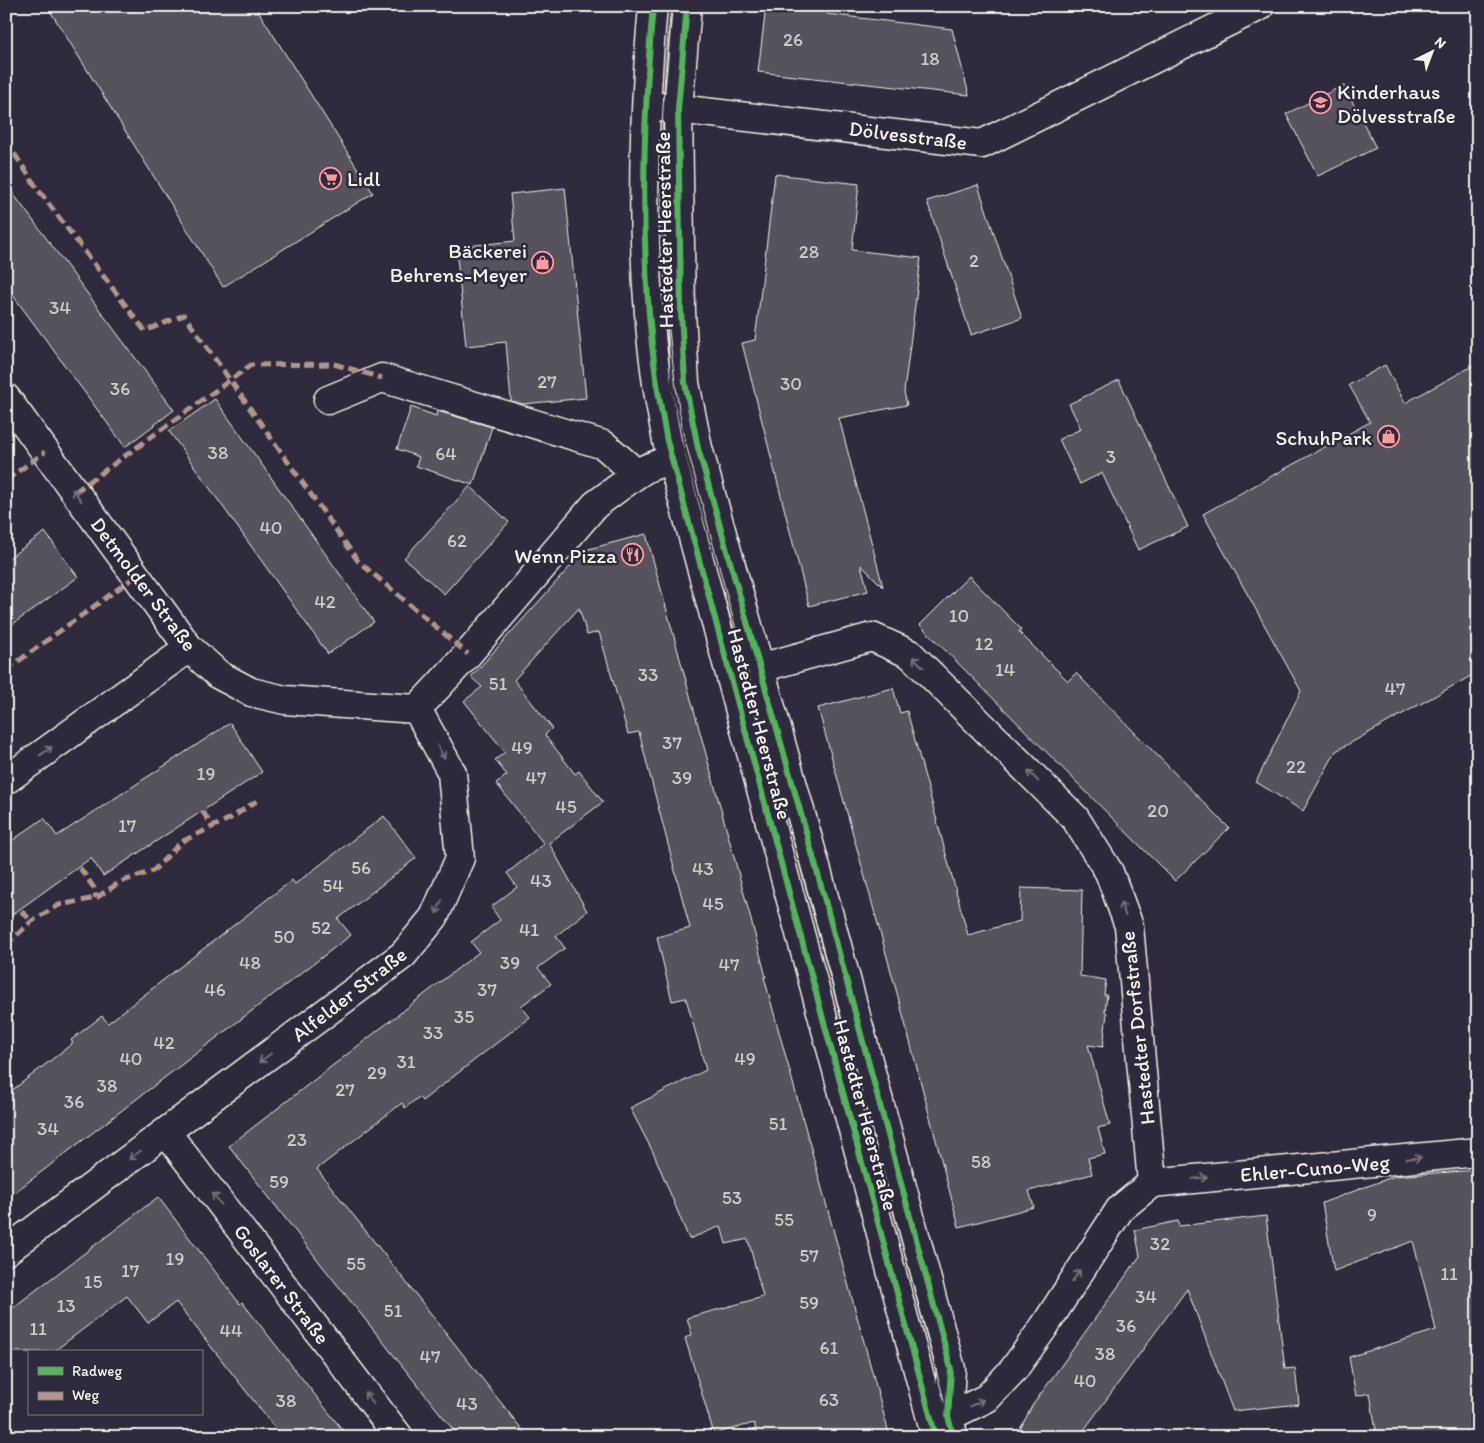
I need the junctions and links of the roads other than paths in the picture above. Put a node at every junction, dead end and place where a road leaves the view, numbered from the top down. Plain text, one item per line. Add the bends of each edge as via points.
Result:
1 (653, 6) edge
2 (687, 6) edge
3 (1260, 6) edge
4 (646, 106) junction
5 (678, 109) junction
6 (6, 398) edge
7 (328, 400) dead end
8 (671, 459) junction
9 (637, 474) junction
10 (189, 648) junction
11 (760, 668) junction
12 (730, 676) junction
13 (417, 709) junction
14 (6, 780) edge
15 (166, 1132) junction
16 (1478, 1152) edge
17 (1152, 1183) junction
18 (6, 1251) edge
19 (943, 1428) edge
20 (399, 1437) edge

1 - 4 street, Hastedter Heerstraße
2 - 5 street, Hastedter Heerstraße
3 - 5 street, Dölvesstraße via 982,144
4 - 5 street, Dölvesstraße
4 - 8 street, Hastedter Heerstraße via 644,180 650,327
5 - 11 street, Hastedter Heerstraße via 685,383 698,448
10 -> 6 street, Detmolder Straße
7 - 9 street via 382,378 604,445
8 - 9 street
8 - 12 street, Hastedter Heerstraße
9 - 13 street via 595,505
10 - 13 street, Detmolder Straße via 219,675 251,692 285,700
14 -> 10 street
11 - 12 street, Hastedter Dorfstraße
17 -> 11 street, Hastedter Dorfstraße via 1129,926 1109,872 1075,818 910,654 872,637
11 - 19 street, Hastedter Heerstraße via 951,1368
12 - 19 street, Hastedter Heerstraße
13 -> 15 street, Alfelder Straße via 452,773 460,858 434,917 403,955
15 -> 18 street, Alfelder Straße
20 -> 15 street, Goslarer Straße
17 -> 16 street, Ehler-Cuno-Weg
19 -> 17 street via 987,1398 1014,1369 1120,1209

